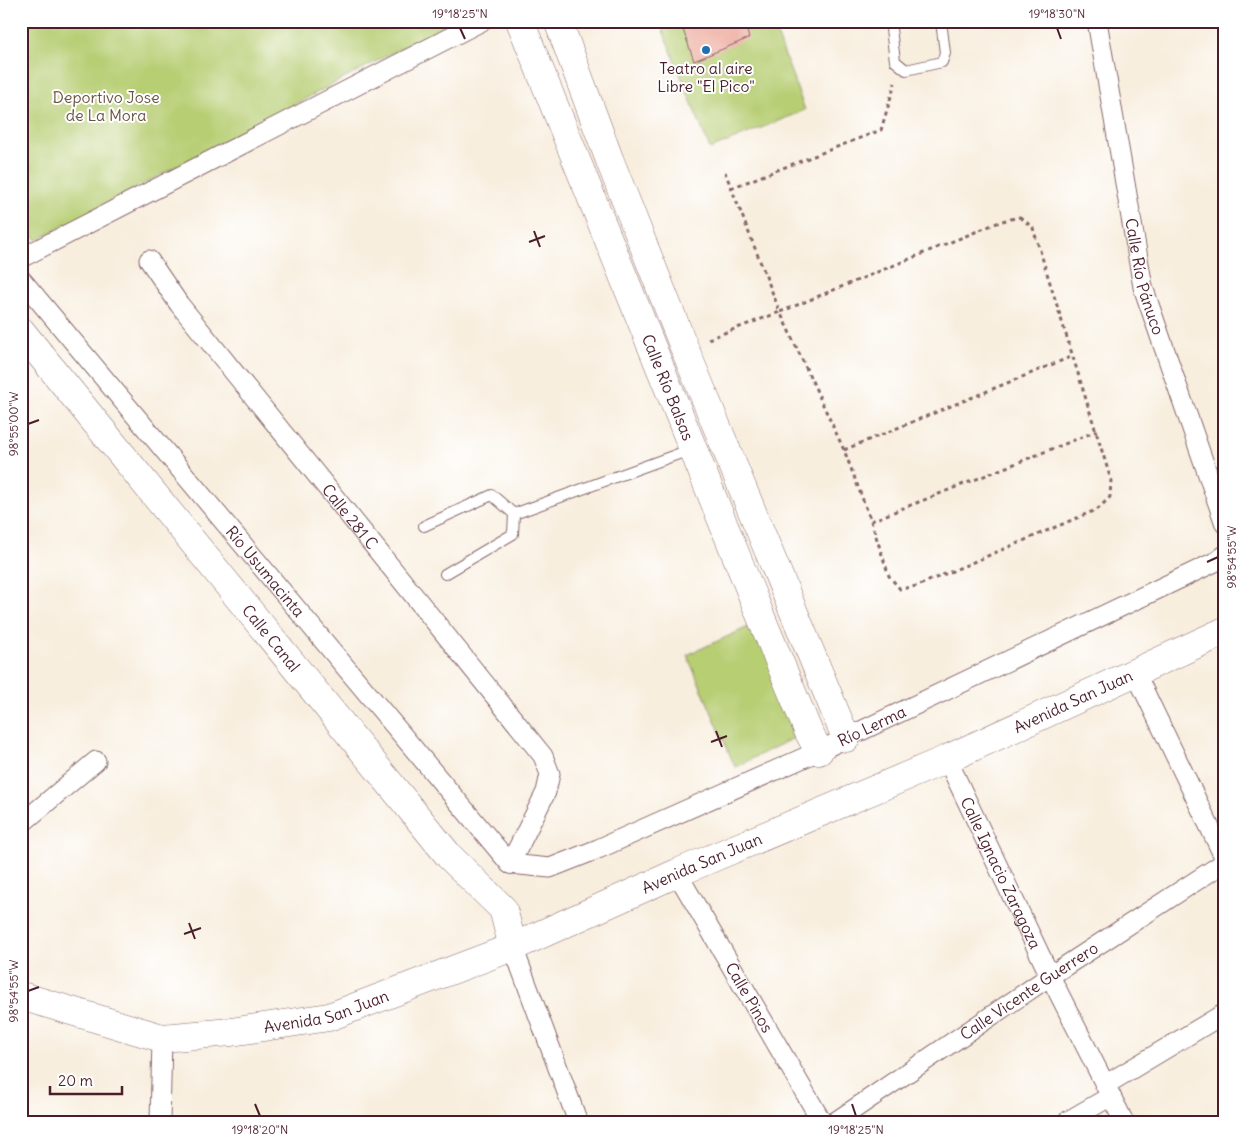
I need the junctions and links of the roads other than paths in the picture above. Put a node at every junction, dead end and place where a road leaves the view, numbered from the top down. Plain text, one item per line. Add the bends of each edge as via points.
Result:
1 (482, 21) edge
2 (520, 21) edge
3 (558, 21) edge
4 (890, 21) edge
5 (941, 21) edge
6 (1097, 21) edge
7 (21, 258) edge
8 (149, 260) dead end
9 (21, 279) edge
10 (21, 331) edge
11 (693, 449) junction
12 (514, 514) junction
13 (1225, 524) edge
14 (424, 526) dead end
15 (1225, 555) edge
16 (445, 574) dead end
17 (1225, 631) edge
18 (1135, 672) junction
19 (846, 738) junction
20 (819, 751) junction
21 (947, 759) junction
22 (96, 761) dead end
23 (21, 824) edge
24 (1225, 861) edge
25 (510, 864) junction
26 (677, 873) junction
27 (513, 947) junction
28 (1050, 976) junction
29 (21, 996) edge
30 (1225, 1013) edge
31 (162, 1038) junction
32 (1108, 1090) junction
33 (160, 1122) edge
34 (578, 1122) edge
35 (822, 1122) edge
36 (835, 1122) edge
37 (1066, 1122) edge
38 (1124, 1122) edge

1 - 7 street
2 - 11 street, Calle Río Balsas
3 - 19 street, Calle Río Balsas via 684,347
4 - 5 lane via 895,61 906,70 942,62 945,53
6 - 13 street, Calle Río Pánuco via 1143,287
8 - 25 street, Calle 281 C via 179,304 543,756 550,774 546,792
9 - 25 street, Río Usumacinta
10 - 27 street, Calle Canal via 449,856 503,909
11 - 12 lane
11 - 20 street, Calle Río Balsas
12 - 14 lane via 492,495
12 - 16 lane via 513,534
15 - 19 street, Río Lerma
17 - 18 street, Avenida San Juan
18 - 21 street, Avenida San Juan
18 - 24 street
19 - 20 street, Río Lerma
20 - 25 street, Río Lerma via 550,868
21 - 26 street, Avenida San Juan
21 - 28 street, Calle Ignacio Zaragoza
22 - 23 street
24 - 28 street, Calle Vicente Guerrero
26 - 27 street, Avenida San Juan
26 - 35 street, Calle Pinos
27 - 31 street, Avenida San Juan via 329,1017 231,1032
27 - 34 street
28 - 32 street, Calle Ignacio Zaragoza
28 - 36 street, Calle Vicente Guerrero
29 - 31 street
30 - 32 street
31 - 33 street
32 - 37 street
32 - 38 street, Calle Ignacio Zaragoza

